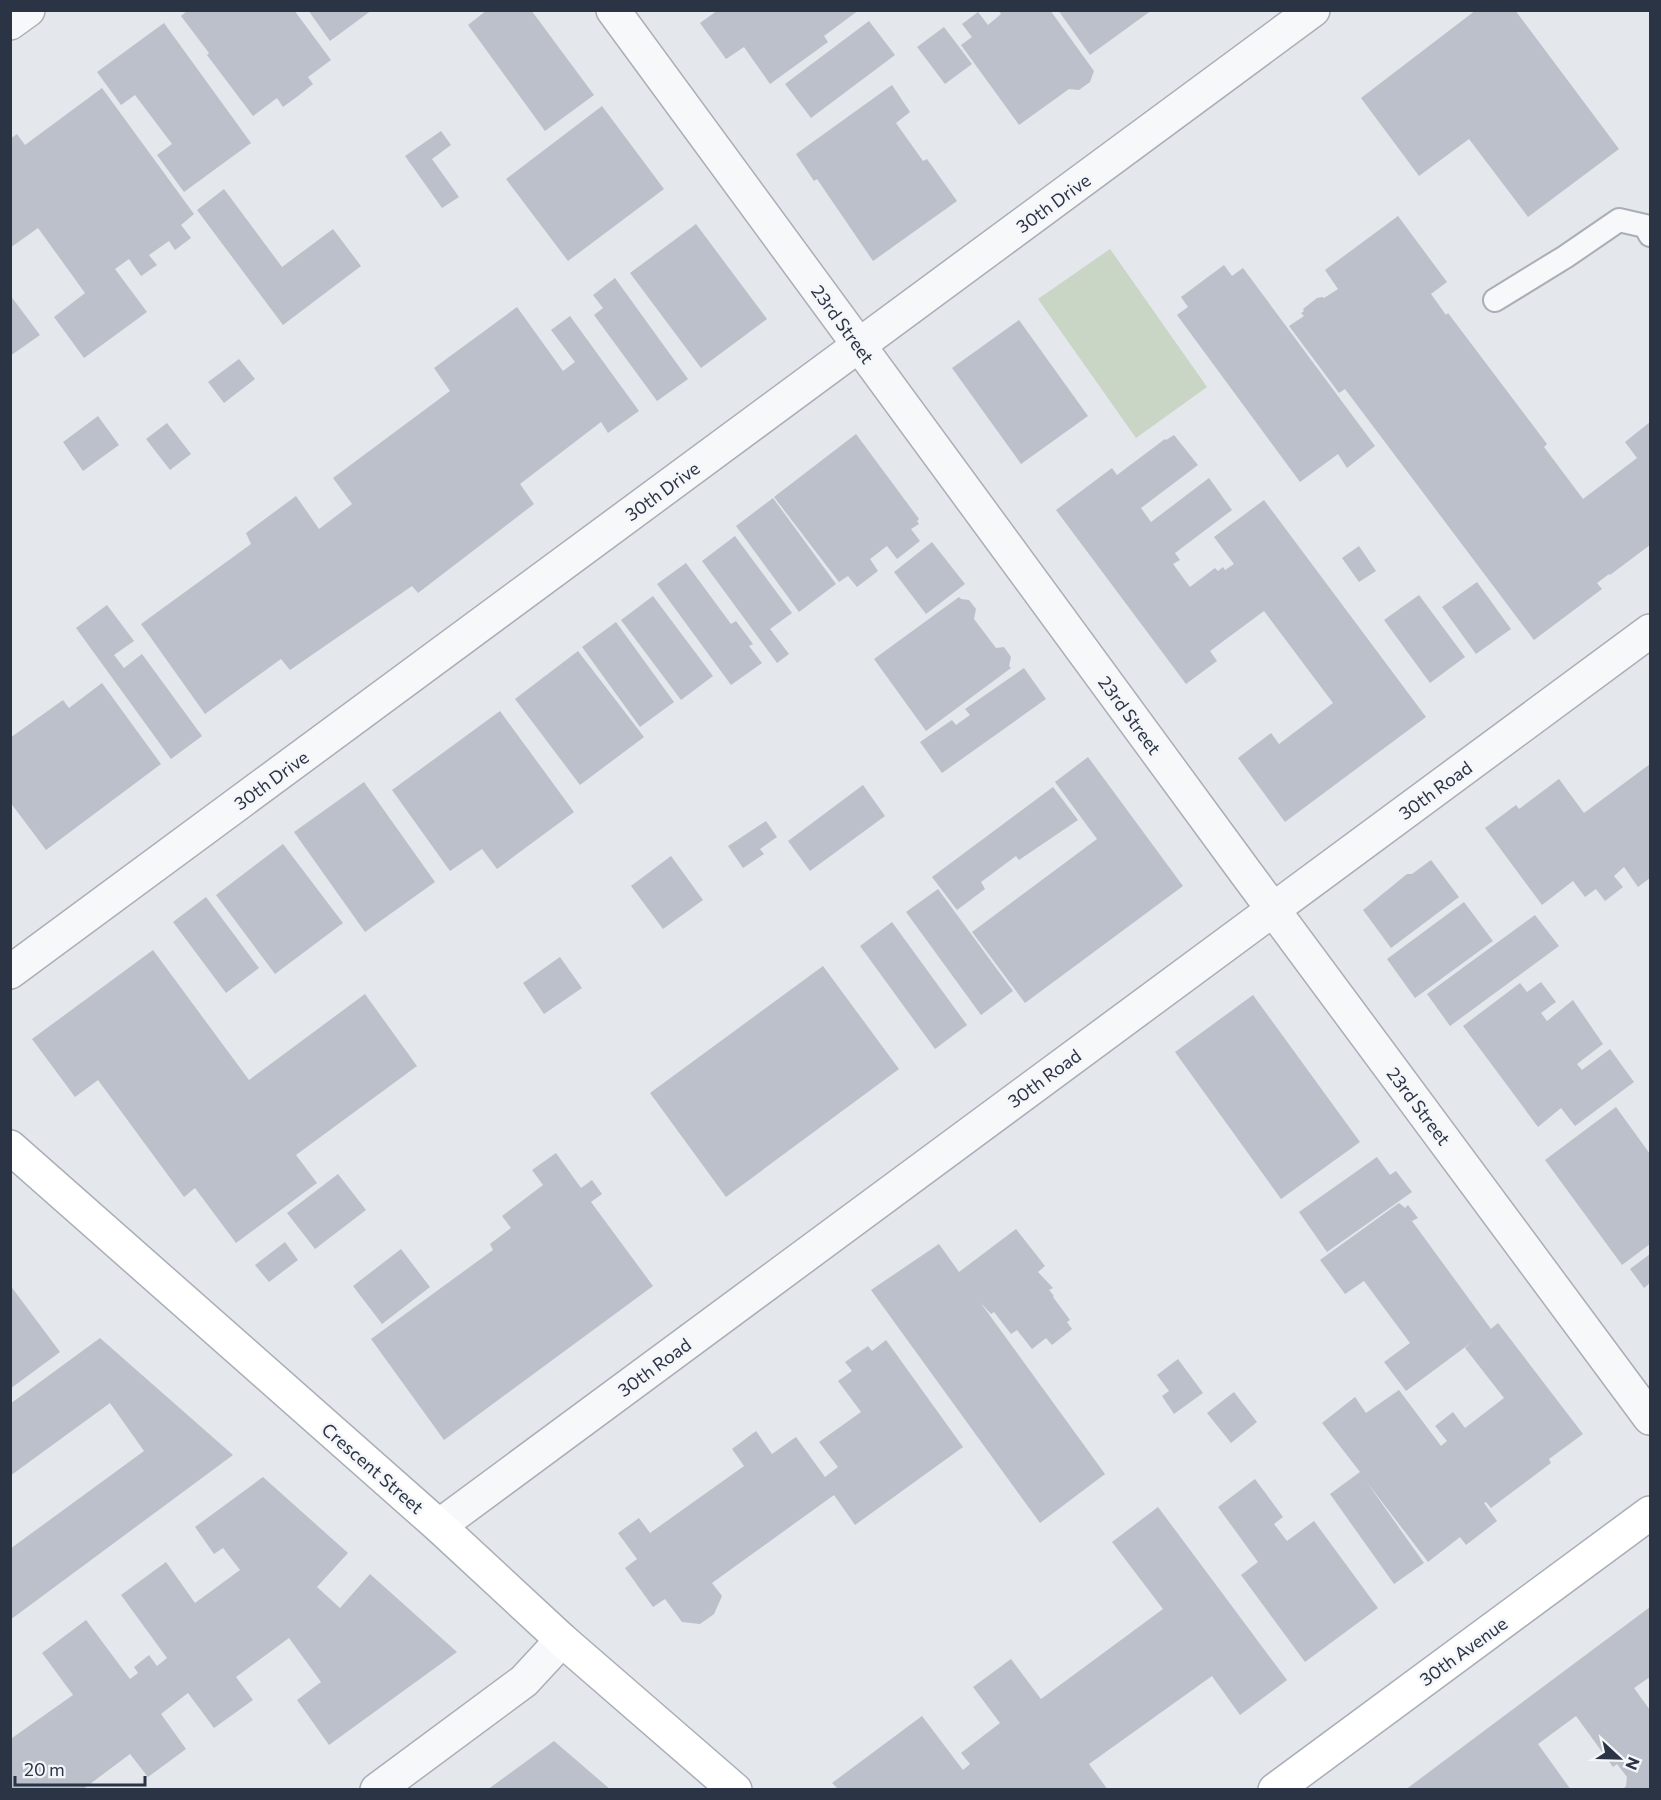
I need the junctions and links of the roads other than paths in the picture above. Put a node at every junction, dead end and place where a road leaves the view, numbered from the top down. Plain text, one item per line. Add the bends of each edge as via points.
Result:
1 (27, 10) edge
2 (613, 10) edge
3 (1313, 10) edge
4 (10, 23) edge
5 (1650, 235) edge
6 (1495, 300) dead end
7 (859, 346) junction
8 (1650, 631) edge
9 (1273, 910) junction
10 (10, 972) edge
11 (10, 1147) edge
12 (1650, 1418) edge
13 (1650, 1513) edge
14 (439, 1526) junction
15 (562, 1640) junction
16 (377, 1790) edge
17 (735, 1790) edge
18 (1275, 1790) edge

1 - 4 street
2 - 7 street, 23rd Street
3 - 7 street, 30th Drive
5 - 6 lane via 1645,226 1619,220
7 - 9 street, 23rd Street
7 - 10 street, 30th Drive
8 - 9 street, 30th Road
9 - 12 street, 23rd Street
9 - 14 street, 30th Road
11 - 14 street, Crescent Street
13 - 18 street, 30th Avenue
14 - 15 street, Crescent Street
15 - 16 street via 524,1681
15 - 17 street, Crescent Street

